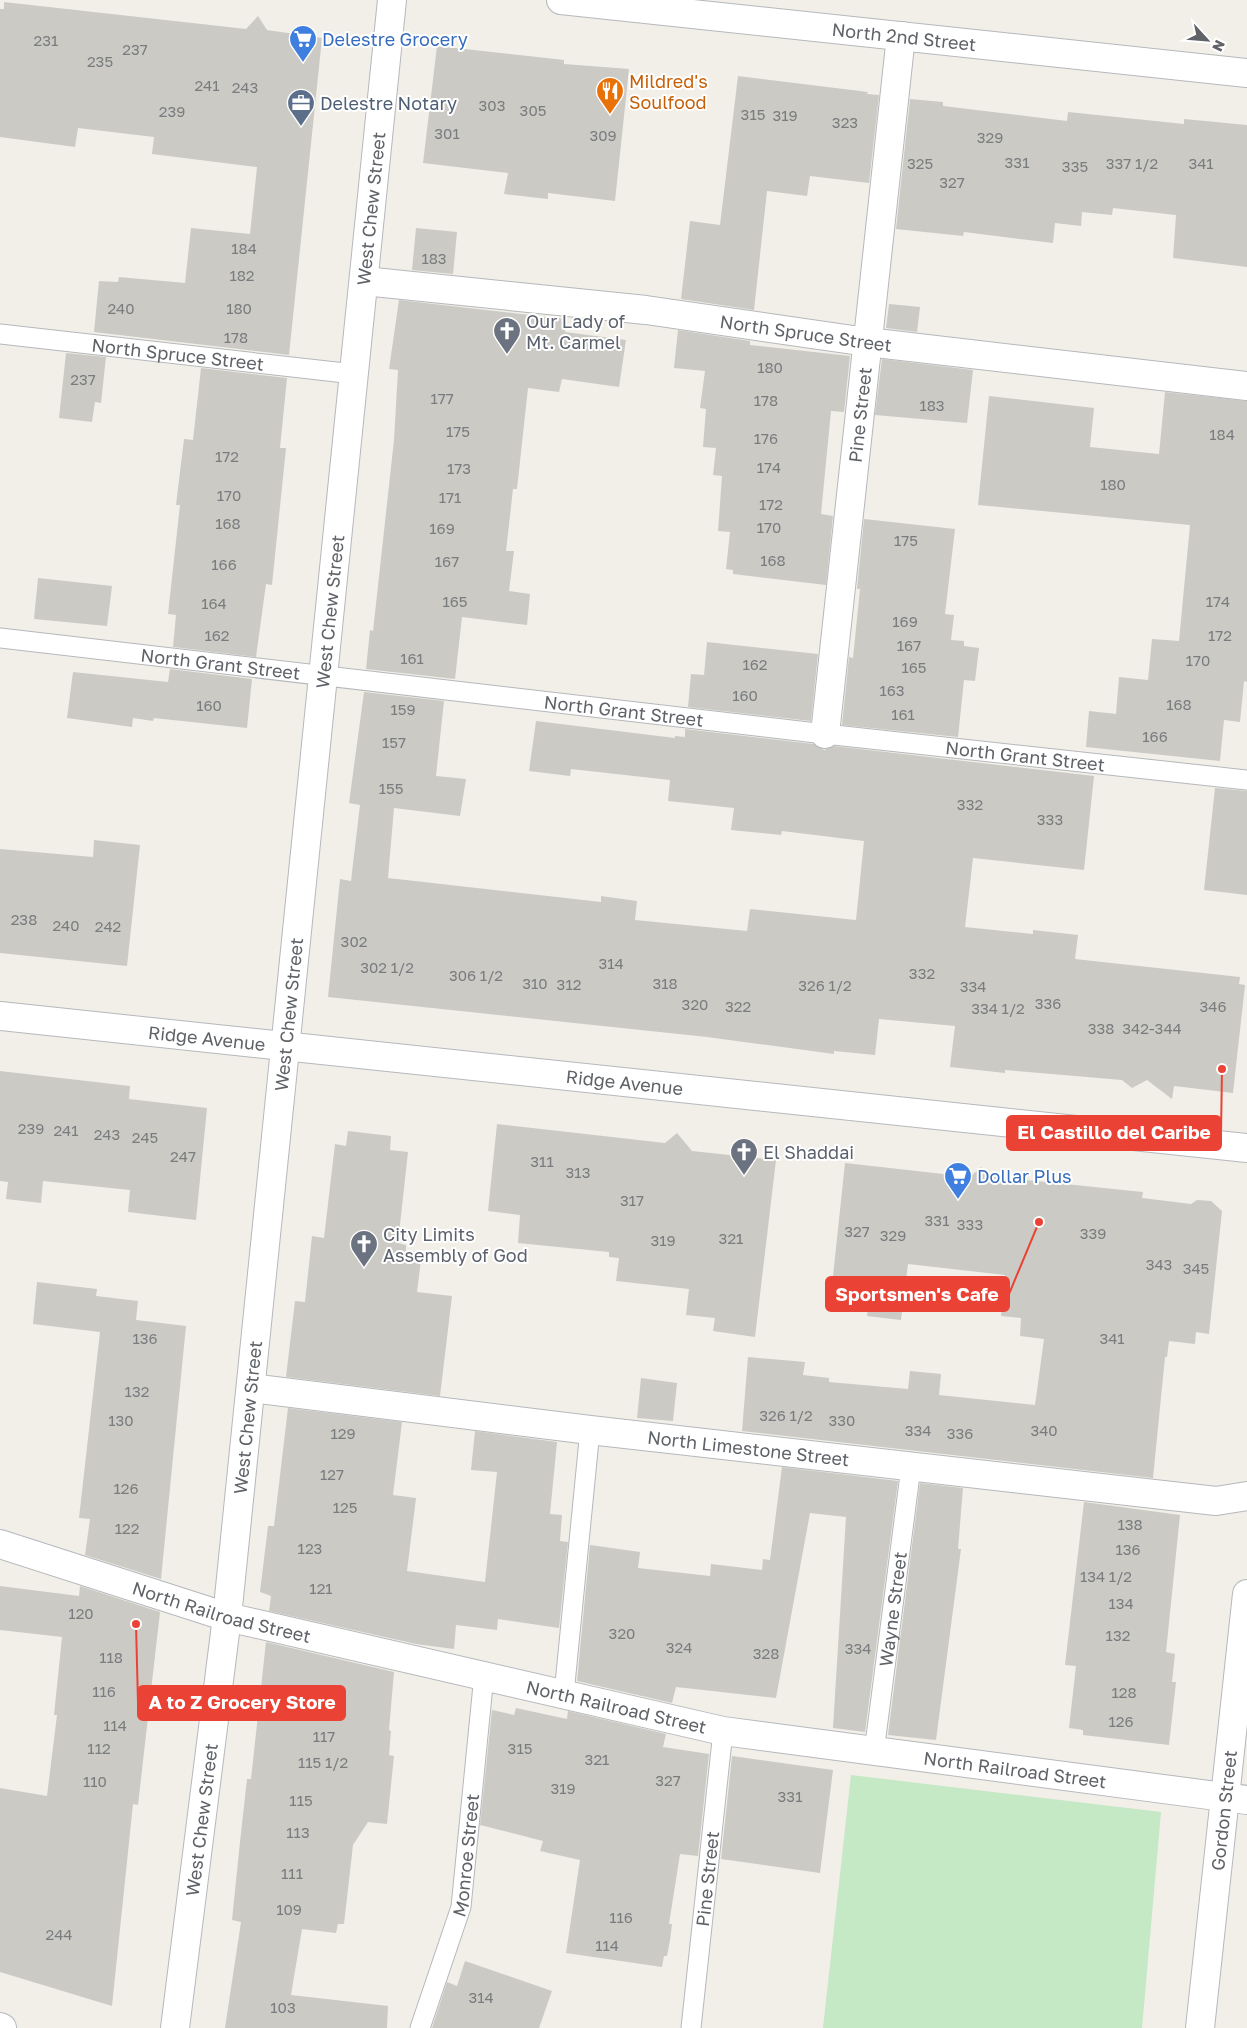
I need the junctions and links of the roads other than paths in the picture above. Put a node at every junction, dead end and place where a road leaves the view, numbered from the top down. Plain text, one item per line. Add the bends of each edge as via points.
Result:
1 (392, 0) edge
2 (561, 0) edge
3 (901, 36) junction
4 (1247, 73) edge
5 (364, 281) junction
6 (0, 334) edge
7 (867, 342) junction
8 (354, 374) junction
9 (1247, 386) edge
10 (0, 638) edge
11 (324, 674) junction
12 (825, 734) junction
13 (1247, 780) edge
14 (0, 1016) edge
15 (285, 1047) junction
16 (1247, 1148) edge
17 (251, 1388) junction
18 (590, 1430) junction
19 (911, 1467) junction
20 (1247, 1496) edge
21 (0, 1544) edge
22 (1247, 1594) edge
23 (227, 1617) junction
24 (484, 1675) junction
25 (564, 1694) junction
26 (723, 1731) junction
27 (874, 1752) junction
28 (1235, 1799) edge
29 (175, 2028) edge
30 (420, 2028) edge
31 (691, 2028) edge
32 (1200, 2028) edge

1 - 5 street, West Chew Street
2 - 3 street, North 2nd Street
3 - 4 street, North 2nd Street
3 - 7 street, Pine Street
5 - 7 street, North Spruce Street via 646,310
5 - 8 street, West Chew Street
6 - 8 lane, North Spruce Street
7 - 9 street, North Spruce Street
7 - 12 street, Pine Street
8 - 11 street, West Chew Street
10 - 11 lane, North Grant Street
11 - 12 lane, North Grant Street
11 - 15 street, West Chew Street
12 - 13 lane, North Grant Street
14 - 15 street, Ridge Avenue
15 - 16 street, Ridge Avenue
15 - 17 street, West Chew Street
17 - 18 street, North Limestone Street
17 - 23 street, West Chew Street
18 - 19 street, North Limestone Street
18 - 25 lane
19 - 20 street, North Limestone Street via 1216,1501
19 - 27 lane, Wayne Street
21 - 23 street, North Railroad Street
22 - 28 street, Gordon Street
23 - 24 street, North Railroad Street
23 - 29 street, West Chew Street
24 - 25 street, North Railroad Street
24 - 30 lane, Monroe Street via 461,1907
25 - 26 street, North Railroad Street
26 - 27 street, North Railroad Street
26 - 31 lane, Pine Street
27 - 28 street, North Railroad Street
28 - 32 street, Gordon Street

